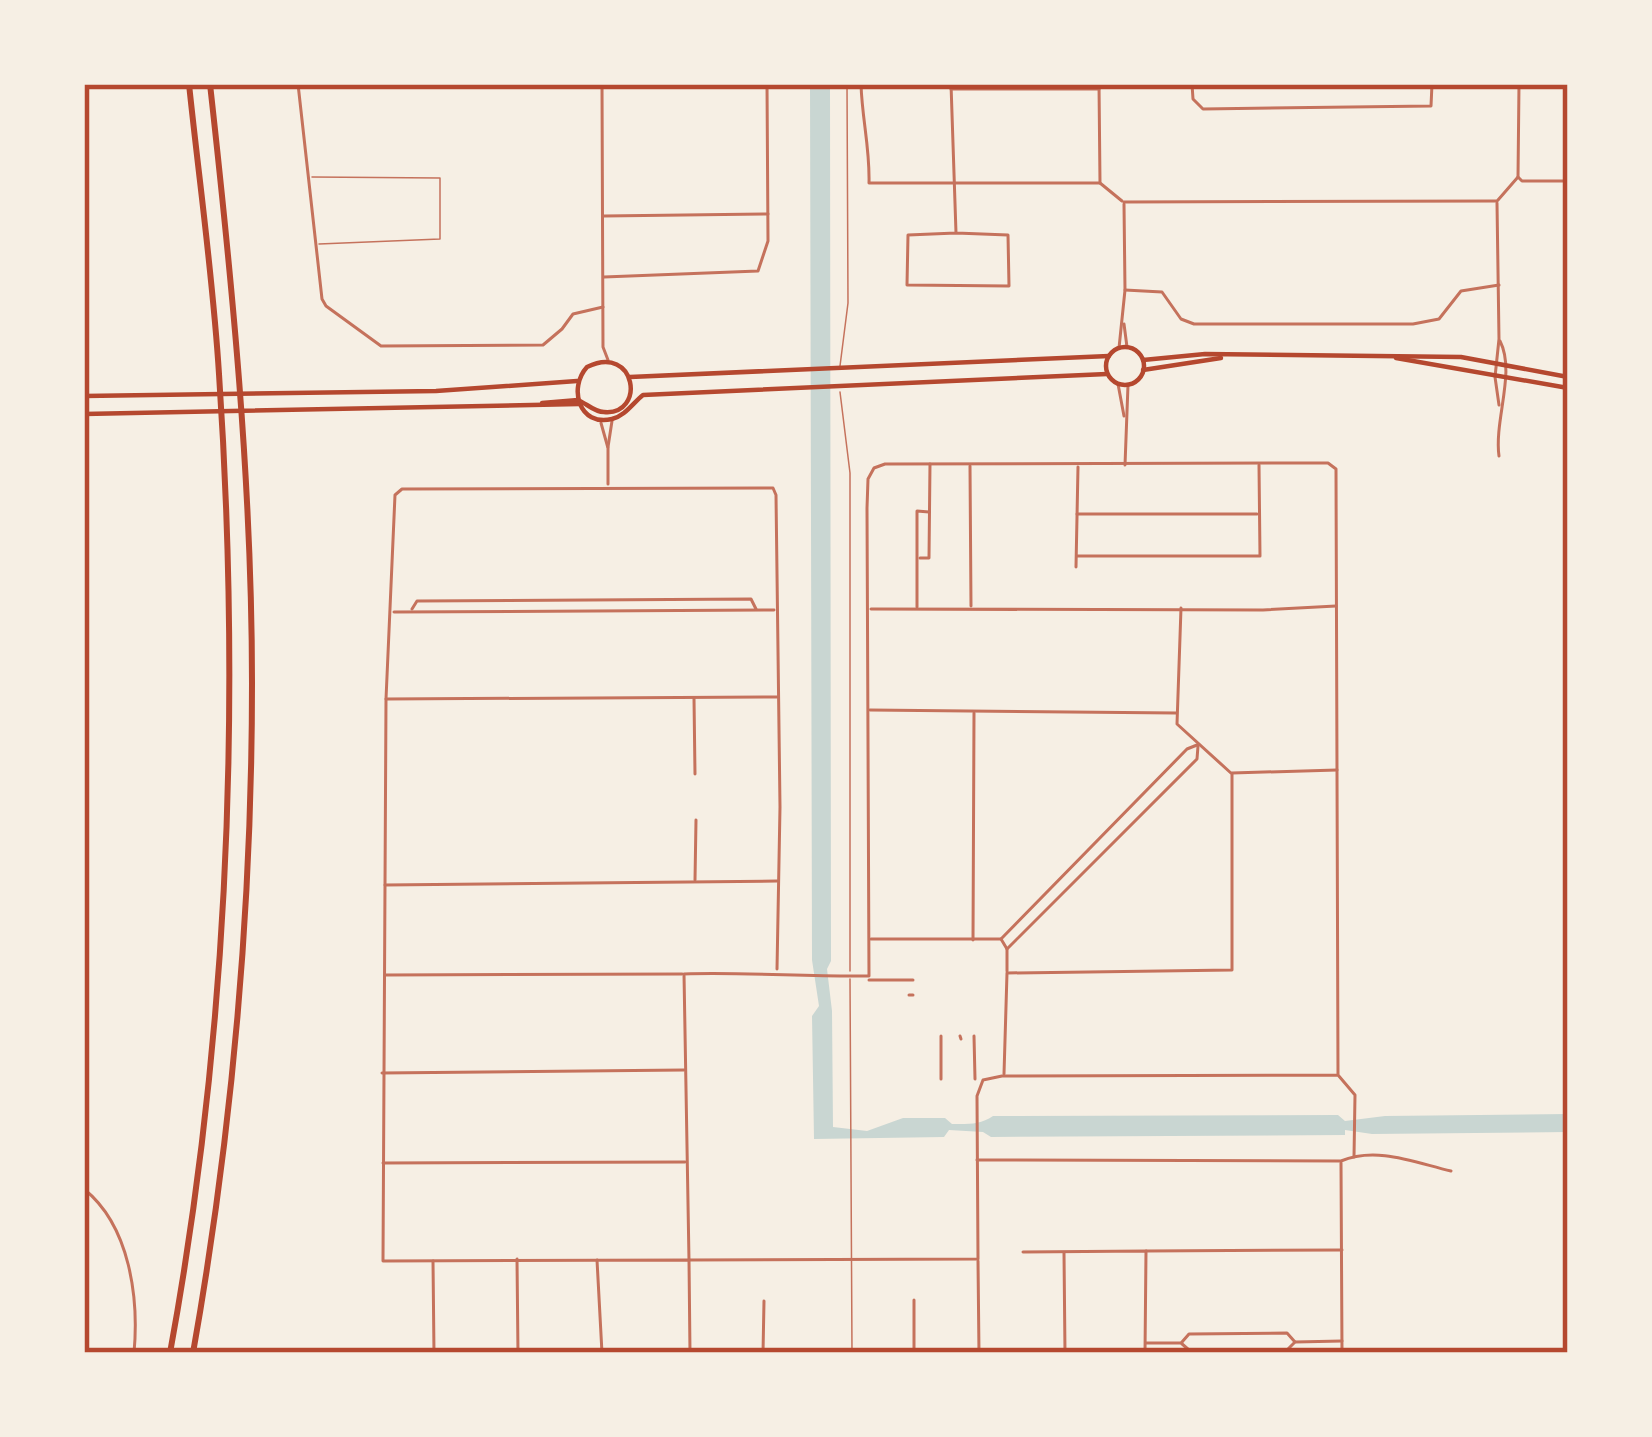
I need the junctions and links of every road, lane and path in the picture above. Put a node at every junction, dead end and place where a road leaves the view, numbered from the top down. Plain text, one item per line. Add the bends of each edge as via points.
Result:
1 (189, 84) edge
2 (210, 84) edge
3 (298, 84) edge
4 (602, 84) edge
5 (767, 84) edge
6 (847, 84) edge
7 (861, 84) edge
8 (1192, 84) edge
9 (1432, 84) edge
10 (1519, 84) edge
11 (951, 87) edge
12 (1022, 87) edge
13 (1100, 87) edge
14 (309, 177) junction
15 (1518, 177) junction
16 (1568, 181) edge
17 (1100, 183) junction
18 (955, 184) junction
19 (1497, 201) junction
20 (1124, 202) junction
21 (768, 214) junction
22 (603, 216) junction
23 (956, 233) junction
24 (316, 244) junction
25 (604, 278) junction
26 (1499, 285) junction
27 (1125, 290) junction
28 (603, 307) junction
29 (1499, 339) junction
30 (603, 347) junction
31 (1123, 347) junction
32 (1385, 355) junction
33 (1108, 356) junction
34 (1224, 357) junction
35 (1143, 360) junction
36 (598, 362) junction
37 (608, 362) junction
38 (1496, 362) junction
39 (1506, 364) junction
40 (1143, 370) junction
41 (1107, 374) junction
42 (1495, 376) junction
43 (630, 377) junction
44 (1568, 377) edge
45 (1505, 378) junction
46 (577, 381) junction
47 (1118, 384) junction
48 (1128, 385) junction
49 (1568, 388) edge
50 (239, 392) junction
51 (220, 395) junction
52 (84, 396) edge
53 (578, 402) junction
54 (1499, 405) junction
55 (241, 412) junction
56 (84, 414) edge
57 (222, 414) junction
58 (613, 416) junction
59 (1124, 418) junction
60 (600, 420) junction
61 (608, 448) junction
62 (1498, 456) dead end
63 (930, 464) junction
64 (970, 464) junction
65 (1078, 464) junction
66 (1258, 464) junction
67 (1125, 465) junction
68 (608, 486) junction
69 (929, 512) junction
70 (1077, 514) junction
71 (1259, 514) junction
72 (917, 530) junction
73 (929, 530) junction
74 (917, 544) junction
75 (929, 544) junction
76 (1077, 556) junction
77 (918, 558) junction
78 (1076, 567) dead end
79 (1337, 606) junction
80 (1181, 608) junction
81 (868, 609) junction
82 (917, 609) junction
83 (970, 609) junction
84 (756, 610) junction
85 (776, 610) junction
86 (390, 611) junction
87 (412, 612) junction
88 (779, 697) junction
89 (694, 698) junction
90 (386, 699) junction
91 (870, 710) junction
92 (974, 712) junction
93 (1178, 713) junction
94 (1199, 744) junction
95 (1339, 770) junction
96 (1232, 773) junction
97 (695, 774) dead end
98 (696, 820) dead end
99 (1098, 839) junction
100 (1108, 848) junction
101 (779, 881) junction
102 (695, 882) junction
103 (385, 885) junction
104 (869, 939) junction
105 (1001, 939) junction
106 (973, 940) junction
107 (1007, 949) junction
108 (776, 971) junction
109 (1007, 973) junction
110 (684, 974) junction
111 (384, 975) junction
112 (850, 976) junction
113 (869, 978) junction
114 (913, 980) dead end
115 (941, 1036) dead end
116 (974, 1036) dead end
117 (686, 1070) junction
118 (382, 1073) junction
119 (1338, 1075) junction
120 (1002, 1076) junction
121 (941, 1079) dead end
122 (977, 1081) junction
123 (1354, 1157) junction
124 (976, 1160) junction
125 (1341, 1161) junction
126 (687, 1162) junction
127 (383, 1163) junction
128 (1451, 1171) dead end
129 (84, 1189) edge
130 (1342, 1250) junction
131 (1146, 1251) junction
132 (1023, 1252) dead end
133 (1064, 1252) junction
134 (517, 1259) junction
135 (978, 1259) junction
136 (852, 1260) junction
137 (433, 1261) junction
138 (597, 1261) junction
139 (689, 1261) junction
140 (764, 1300) dead end
141 (914, 1300) dead end
142 (1342, 1341) junction
143 (1144, 1342) junction
144 (1294, 1342) junction
145 (1181, 1343) junction
146 (914, 1351) edge
147 (134, 1353) edge
148 (170, 1353) edge
149 (193, 1353) edge
150 (434, 1353) edge
151 (518, 1353) edge
152 (602, 1353) edge
153 (690, 1353) edge
154 (763, 1353) edge
155 (852, 1353) edge
156 (866, 1353) edge
157 (978, 1353) edge
158 (1065, 1353) edge
159 (1144, 1353) edge
160 (1342, 1353) edge

1 - 51 highway
2 - 50 highway
3 - 14 street
4 - 22 street
5 - 21 street
6 - 112 lane via 840,395 850,473
7 - 18 street via 869,183
8 - 9 street via 1203,109 1431,106
10 - 15 street
11 - 12 street
11 - 18 street
12 - 13 street
13 - 17 street
14 - 24 street
14 - 24 lane via 440,178 440,239
15 - 16 street
15 - 19 street
17 - 18 street
17 - 20 street
18 - 23 street
19 - 20 street
19 - 26 street
20 - 27 street
21 - 22 street
21 - 25 street via 758,271
22 - 25 street
23 - 23 street via 908,235 907,285 1009,286 1008,235
24 - 28 street via 323,303 381,346 544,345 573,314
25 - 28 street
26 - 27 street via 1461,291 1438,319 1393,324 1194,324 1162,292
26 - 29 street
27 - 31 street
28 - 30 street
29 - 38 street
29 - 39 street
30 - 36 street
30 - 37 street
31 - 33 main road
31 - 35 main road
32 - 34 main road
32 - 38 main road
32 - 42 main road
33 - 41 main road
33 - 43 main road
34 - 35 main road
34 - 40 main road
35 - 40 main road
36 - 37 main road
36 - 46 main road
37 - 43 main road
38 - 39 main road
38 - 42 street
39 - 44 main road
39 - 45 street
40 - 48 main road
41 - 47 main road
41 - 58 main road via 644,395
42 - 45 main road
42 - 54 street
43 - 58 main road via 629,398
45 - 49 main road
45 - 54 street
46 - 50 main road via 436,392
46 - 53 main road
47 - 48 main road
47 - 59 street
48 - 59 street
50 - 51 main road
50 - 55 highway
51 - 52 main road
51 - 57 highway
53 - 55 main road
53 - 58 main road
53 - 60 main road
54 - 62 street
55 - 57 main road
55 - 149 highway via 252,682 243,953
56 - 57 main road
57 - 148 highway via 229,734 221,928 203,1131
58 - 60 main road
58 - 61 street
59 - 67 street
60 - 61 street
61 - 68 street
63 - 64 street
63 - 69 street
63 - 81 street via 880,465 868,476
64 - 65 street
64 - 83 street
65 - 67 street
65 - 70 street
66 - 67 street
66 - 71 street
66 - 79 street via 1328,463 1336,470
68 - 85 street via 773,488
68 - 86 street via 402,488 395,494
69 - 72 street via 917,511
69 - 73 street
70 - 71 street
70 - 76 street
71 - 76 street via 1260,556
72 - 73 street
72 - 74 street
73 - 75 street
74 - 75 street
74 - 77 street
75 - 77 street via 929,558
76 - 78 street
77 - 82 street
79 - 80 street
79 - 95 street
80 - 83 street
80 - 93 street
81 - 82 street
81 - 91 street
82 - 83 street
84 - 85 street
84 - 87 street
84 - 87 street via 751,599 708,599 417,601
85 - 88 street
86 - 87 street
86 - 90 street
88 - 89 street
88 - 101 street
89 - 90 street
89 - 97 street
90 - 103 street
91 - 92 street
91 - 104 street
92 - 93 street
92 - 106 street
93 - 94 street via 1177,724
94 - 96 street
94 - 99 street
94 - 100 street via 1197,759
95 - 96 street
95 - 119 street
96 - 109 street via 1232,970
98 - 102 street
99 - 100 street
99 - 105 street
100 - 107 street
101 - 102 street
101 - 108 street
102 - 103 street
103 - 111 street
104 - 106 street
104 - 113 street
105 - 106 street
105 - 107 street
107 - 109 street
108 - 110 street
108 - 112 street
109 - 120 street
110 - 111 street
110 - 117 street
111 - 118 street
112 - 113 street
112 - 136 lane
113 - 114 street
115 - 121 street
116 - 122 street
117 - 118 street
117 - 126 street
118 - 127 street
119 - 120 street
119 - 123 street via 1355,1095
120 - 122 street
122 - 124 street
123 - 125 street
123 - 128 street via 1394,1156
124 - 125 street
124 - 135 street
125 - 130 street
126 - 127 street
126 - 139 street
127 - 137 street via 382,1261
129 - 147 street via 131,1270
130 - 131 street
130 - 142 street
131 - 133 street
131 - 143 street
132 - 133 street
133 - 158 street
134 - 137 street
134 - 138 street
134 - 151 street
135 - 136 street
135 - 157 street
136 - 139 street
136 - 155 lane
137 - 150 street
138 - 139 street
138 - 152 street
139 - 153 street
140 - 154 street
141 - 146 street
142 - 144 street
142 - 160 street
143 - 145 street
143 - 159 street
144 - 145 street via 1286,1351 1189,1350
144 - 145 street via 1287,1333 1189,1334
146 - 156 street
146 - 157 street

